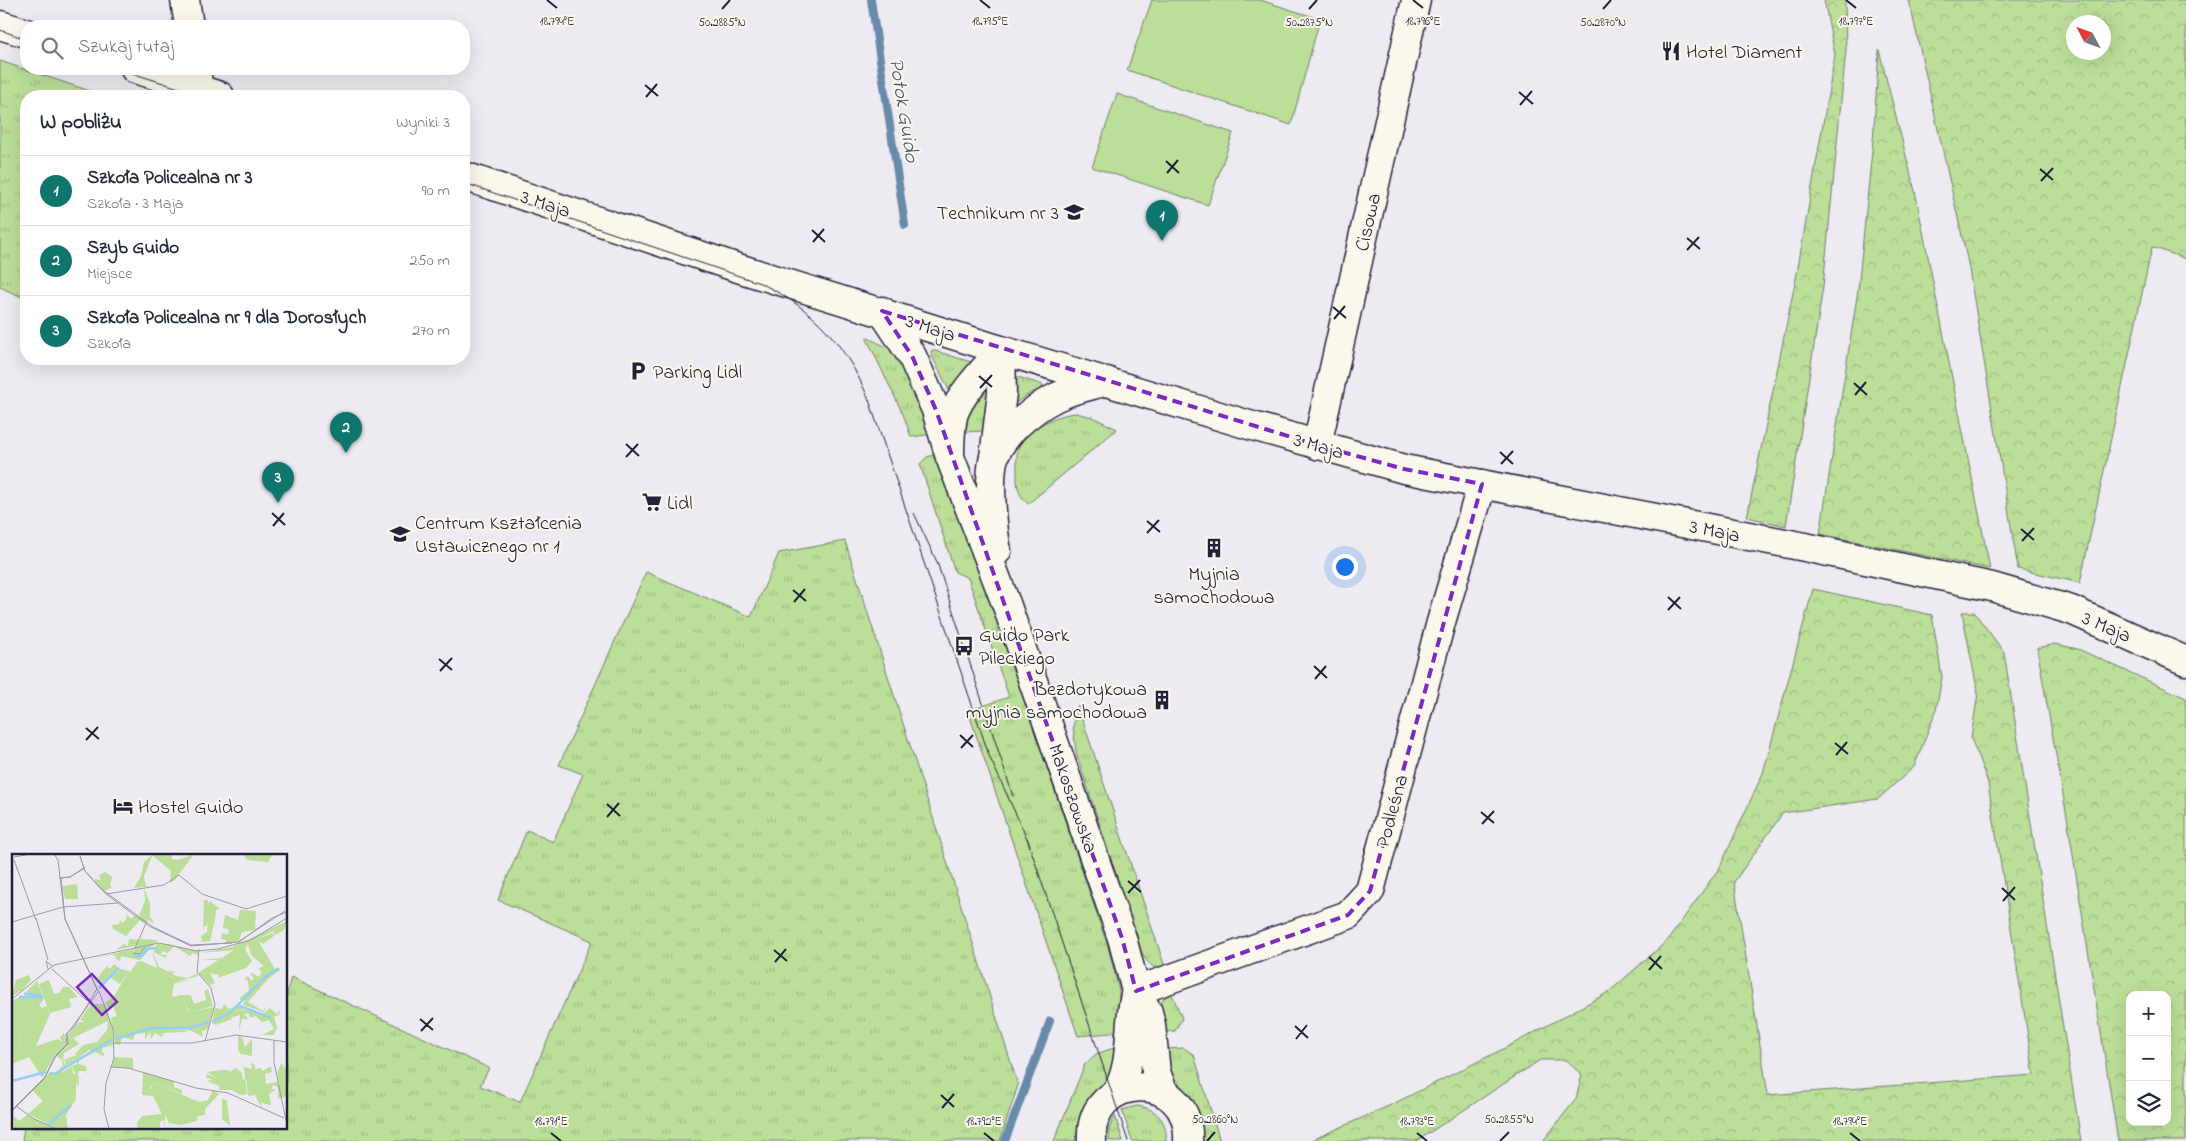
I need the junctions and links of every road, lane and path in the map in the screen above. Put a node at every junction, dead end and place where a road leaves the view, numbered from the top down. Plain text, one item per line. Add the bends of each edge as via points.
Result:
1 (185, 0) edge
2 (1416, 0) edge
3 (188, 20) edge
4 (0, 25) edge
5 (20, 31) edge
6 (161, 75) edge
7 (205, 85) edge
8 (470, 178) edge
9 (882, 311) junction
10 (1001, 350) junction
11 (1107, 381) junction
12 (1317, 445) junction
13 (950, 457) junction
14 (994, 457) junction
15 (1482, 484) junction
16 (1007, 606) junction
17 (2186, 661) edge
18 (1136, 991) junction
19 (1117, 1092) junction
20 (1164, 1093) junction
21 (1090, 1135) edge
22 (1188, 1141) edge

1 - 3 main road
2 - 12 main road, Cisowa
4 - 5 main road
6 - 7 main road
8 - 9 main road, 3 Maja via 738,268
9 - 10 main road, 3 Maja
9 - 13 main road, Makoszowska via 912,356 936,410
10 - 11 main road, 3 Maja
10 - 13 main road, Makoszowska via 973,382 955,412
10 - 14 main road, Makoszowska via 1002,393
11 - 12 main road, 3 Maja
11 - 14 main road, Makoszowska via 1065,393 1024,418
12 - 15 main road, 3 Maja via 1404,469
13 - 16 main road, Makoszowska
14 - 16 main road, Makoszowska via 991,490 994,535
15 - 17 main road, 3 Maja via 1992,587 2070,610
15 - 18 main road, Podleśna via 1370,891 1348,915
16 - 18 main road, Makoszowska via 1122,938
18 - 19 main road, Makoszowska via 1131,1008 1127,1069
18 - 20 main road, Makoszowska via 1148,1012 1156,1072
19 - 20 main road via 1143,1087
19 - 21 main road, Makoszowska via 1100,1108
20 - 22 main road, Makoszowska via 1184,1114 1189,1129

